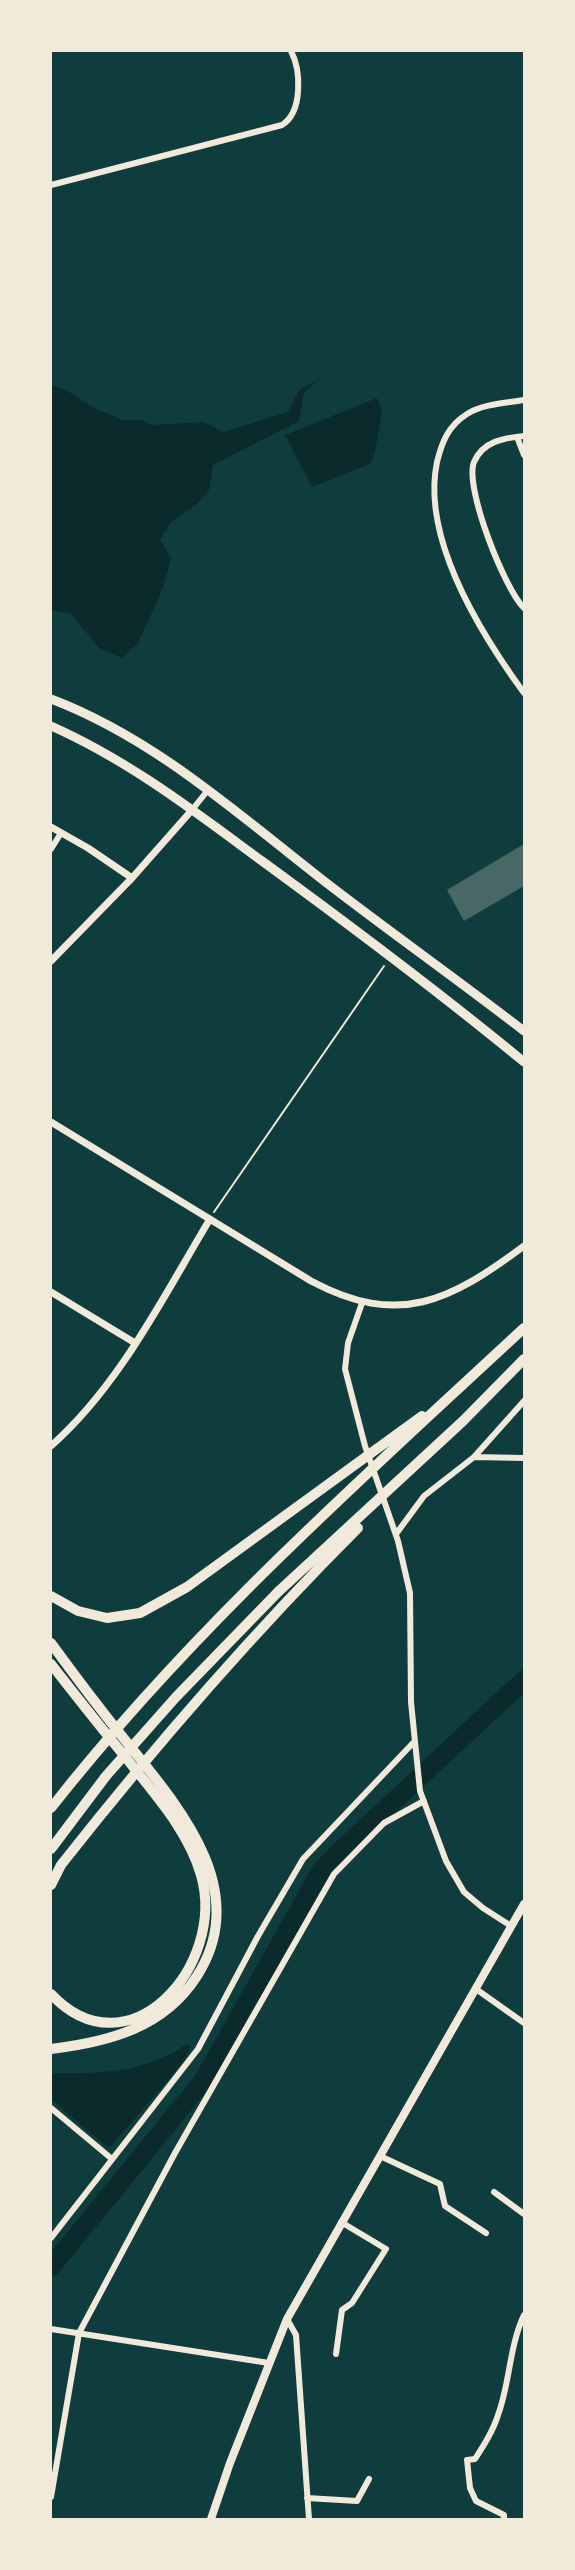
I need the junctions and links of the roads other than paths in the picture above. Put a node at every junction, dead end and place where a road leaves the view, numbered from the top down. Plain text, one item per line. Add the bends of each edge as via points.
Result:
1 (290, 51) edge
2 (51, 185) edge
3 (524, 400) edge
4 (521, 436) edge
5 (524, 456) edge
6 (524, 608) edge
7 (524, 674) edge
8 (515, 681) junction
9 (524, 693) edge
10 (51, 699) edge
11 (51, 726) edge
12 (208, 790) junction
13 (192, 810) junction
14 (51, 827) edge
15 (61, 833) junction
16 (51, 849) edge
17 (132, 877) junction
18 (51, 961) edge
19 (524, 1031) edge
20 (524, 1062) edge
21 (51, 1122) edge
22 (210, 1219) junction
23 (524, 1246) edge
24 (51, 1293) edge
25 (362, 1303) junction
26 (524, 1328) edge
27 (135, 1343) junction
28 (524, 1359) edge
29 (451, 1396) junction
30 (524, 1401) edge
31 (463, 1421) junction
32 (51, 1446) edge
33 (474, 1457) junction
34 (524, 1458) edge
35 (396, 1534) junction
36 (51, 1596) edge
37 (51, 1643) edge
38 (51, 1664) edge
39 (80, 1693) junction
40 (413, 1743) junction
41 (155, 1785) junction
42 (424, 1801) junction
43 (51, 1808) edge
44 (51, 1849) edge
45 (51, 1885) edge
46 (524, 1904) edge
47 (512, 1926) junction
48 (476, 1989) junction
49 (51, 1994) edge
50 (524, 2023) edge
51 (51, 2049) edge
52 (51, 2108) edge
53 (380, 2156) junction
54 (112, 2159) junction
55 (494, 2192) dead end
56 (524, 2214) edge
57 (341, 2222) junction
58 (486, 2233) dead end
59 (51, 2238) edge
60 (524, 2315) edge
61 (287, 2319) junction
62 (51, 2329) edge
63 (79, 2333) junction
64 (336, 2354) dead end
65 (269, 2363) junction
66 (369, 2479) dead end
67 (51, 2497) edge
68 (307, 2498) junction
69 (211, 2519) edge
70 (309, 2519) edge
71 (504, 2519) edge

1 - 2 street via 297,69 296,100 293,116 282,125
3 - 8 street via 480,408 453,425 441,444 433,494 452,565 491,646
4 - 5 street
4 - 6 street via 486,446 472,474 505,580
7 - 8 street
8 - 9 street
10 - 12 main road via 139,742
11 - 13 main road via 123,763
12 - 13 street
12 - 19 main road
13 - 17 street
13 - 20 main road via 428,983
14 - 15 street
15 - 16 street
15 - 17 street
17 - 18 street
21 - 22 street
22 - 25 street via 311,1280
22 - 27 street
23 - 25 street via 442,1297 405,1306
24 - 27 street
25 - 35 street via 348,1343 345,1369 365,1446
26 - 29 highway
27 - 32 street via 94,1399
28 - 31 highway
29 - 36 highway via 187,1587 140,1613 107,1618 78,1611
29 - 43 highway via 211,1625 140,1700
30 - 33 street
31 - 44 highway via 278,1592 185,1688 106,1776
31 - 45 highway via 286,1600 192,1705 69,1855
33 - 34 street
33 - 35 street via 425,1496
35 - 40 street via 410,1593
37 - 39 highway
38 - 39 highway
39 - 41 highway
40 - 42 street
40 - 54 street via 303,1859 198,2049
41 - 49 highway via 202,1877 205,1924 197,1956 182,1982 159,2005 131,2019 86,2019
41 - 51 highway via 197,1838 212,1877 216,1917 207,1957 186,1993 138,2029 106,2040
42 - 47 street via 446,1861 464,1892
42 - 63 street via 384,1823 334,1874
46 - 47 main road
47 - 48 main road
48 - 50 street
48 - 53 main road
52 - 54 street
53 - 57 main road
53 - 58 street via 440,2184 445,2206
54 - 59 street
55 - 56 street
57 - 61 main road
57 - 64 street via 386,2249 342,2310
60 - 71 street via 499,2414 475,2459 467,2460 476,2501
61 - 65 main road
61 - 68 street via 296,2335
62 - 63 street
63 - 65 street
63 - 67 street
65 - 69 main road
66 - 68 street via 357,2501
68 - 70 street

